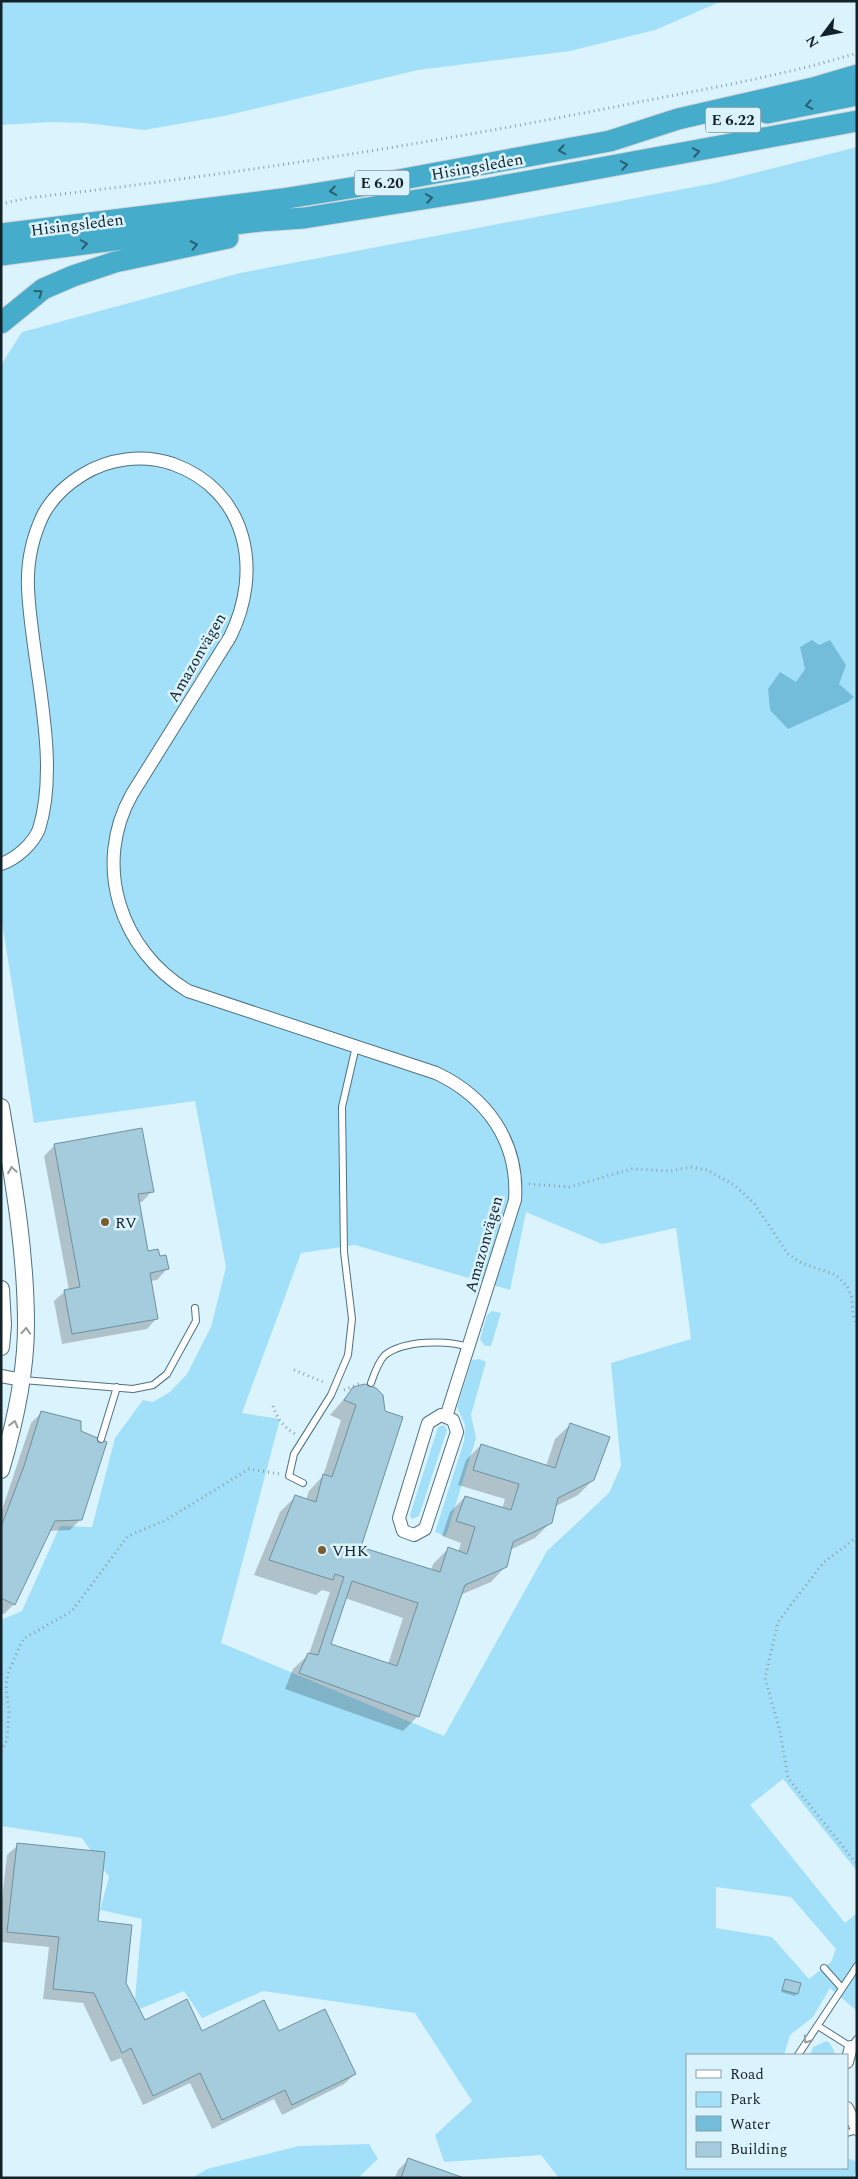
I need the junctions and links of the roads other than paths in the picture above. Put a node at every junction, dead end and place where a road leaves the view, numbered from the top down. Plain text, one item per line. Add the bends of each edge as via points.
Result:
1 (857, 75) edge
2 (857, 95) edge
3 (857, 109) edge
4 (857, 122) edge
5 (780, 137) junction
6 (610, 141) junction
7 (260, 221) junction
8 (1, 234) edge
9 (1, 255) edge
10 (1, 323) edge
11 (1, 864) edge
12 (356, 1046) junction
13 (1, 1106) edge
14 (1, 1289) edge
15 (195, 1308) dead end
16 (1, 1347) edge
17 (469, 1347) junction
18 (1, 1376) edge
19 (22, 1380) junction
20 (371, 1383) dead end
21 (117, 1387) junction
22 (446, 1417) junction
23 (100, 1439) dead end
24 (1, 1470) edge
25 (303, 1483) dead end
26 (857, 1966) edge
27 (824, 1968) dead end
28 (841, 1987) junction
29 (818, 2026) junction
30 (854, 2043) edge
31 (799, 2054) edge
32 (848, 2059) edge
33 (848, 2110) edge
34 (857, 2129) edge

1 - 6 highway, Hisingsleden / E 6.20 via 678,119
2 -> 6 highway, E 6.22 via 643,139
3 - 5 highway, E 6.22
4 - 5 highway, Hisingsleden / E 6.20
7 -> 5 highway, Hisingsleden / E 6.20 via 304,218 480,190
6 -> 8 highway, Hisingsleden / E 6.20 via 282,199
9 -> 7 highway, Hisingsleden / E 6.20
10 -> 7 highway via 43,289 73,276 116,262 247,234
11 - 12 street, Amazonvägen via 18,855 32,841 38,829 45,793 46,746 28,588 31,549 38,527 51,503 65,487 102,465 138,458 180,466 210,485 233,513 245,545 246,588 242,610 230,637 136,788 120,820 113,863 119,904 128,928 145,955 164,975 188,991
12 - 17 street, Amazonvägen via 436,1073 463,1087 492,1117 509,1150 515,1183 512,1213
12 - 25 lane via 342,1107 344,1252 352,1319 348,1355 331,1395 294,1454 289,1476
19 -> 13 street via 26,1325 24,1258
14 - 16 street
15 - 21 lane via 196,1321 167,1374 147,1388
17 - 20 lane via 444,1341 403,1348 385,1356
17 - 22 street, Amazonvägen
18 - 19 street
19 - 21 lane
24 -> 19 street via 16,1419
21 - 23 lane
22 - 22 street via 440,1415 428,1423 399,1518 403,1531 414,1535 425,1529 457,1432 453,1420
26 - 28 lane
27 - 28 lane
28 - 29 lane
29 - 30 lane
29 -> 31 lane
30 - 32 street
33 - 34 street

